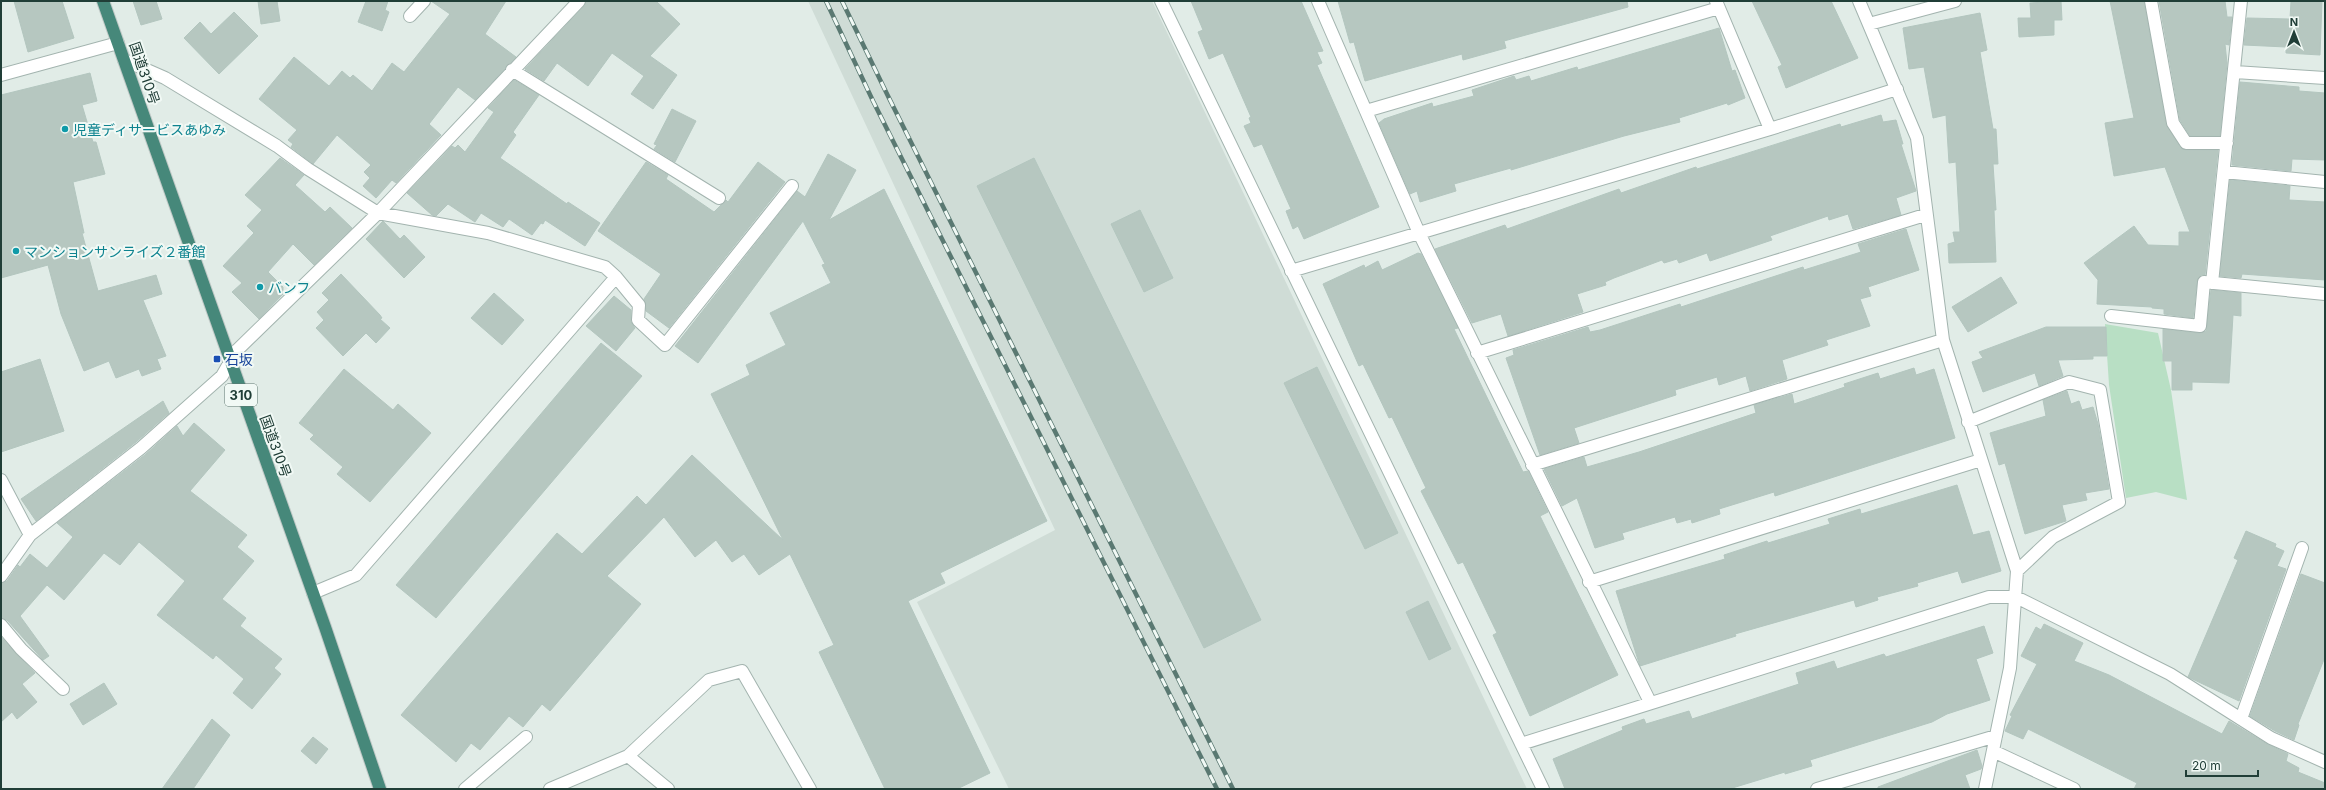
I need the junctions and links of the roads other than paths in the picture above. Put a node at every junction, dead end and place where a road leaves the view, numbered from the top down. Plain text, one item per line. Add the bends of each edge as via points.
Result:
1 (104, 1) edge
2 (424, 1) edge
3 (579, 1) edge
4 (1161, 1) edge
5 (1318, 1) edge
6 (1859, 1) edge
7 (1955, 1) edge
8 (2152, 1) edge
9 (2241, 1) edge
10 (1718, 5) edge
11 (410, 16) dead end
12 (1868, 24) junction
13 (118, 43) junction
14 (124, 60) junction
15 (512, 70) junction
16 (2235, 72) junction
17 (1, 76) edge
18 (2325, 78) edge
19 (1897, 89) junction
20 (1366, 111) junction
21 (1770, 129) junction
22 (2227, 143) junction
23 (2224, 172) junction
24 (2325, 182) edge
25 (792, 186) dead end
26 (719, 198) dead end
27 (378, 213) junction
28 (1925, 215) junction
29 (1419, 233) junction
30 (1291, 271) junction
31 (616, 276) junction
32 (2212, 283) junction
33 (2325, 294) edge
34 (2111, 316) dead end
35 (1943, 340) junction
36 (1477, 353) junction
37 (229, 360) junction
38 (1968, 422) junction
39 (1981, 460) junction
40 (1532, 465) junction
41 (1, 480) edge
42 (30, 535) junction
43 (2302, 548) dead end
44 (2017, 571) junction
45 (1, 576) edge
46 (1589, 582) junction
47 (313, 593) junction
48 (2016, 597) junction
49 (1, 626) edge
50 (63, 689) dead end
51 (1650, 702) junction
52 (2241, 719) junction
53 (1996, 736) junction
54 (526, 737) dead end
55 (1520, 744) junction
56 (1993, 750) junction
57 (628, 756) junction
58 (2325, 762) edge
59 (380, 789) edge
60 (465, 789) edge
61 (550, 789) edge
62 (668, 789) edge
63 (810, 789) edge
64 (1543, 789) edge
65 (1817, 789) edge
66 (1985, 789) edge
67 (2074, 789) edge

1 - 13 highway, 国道310号 / 310
2 - 11 street
3 - 15 street
4 - 30 street
5 - 20 street
6 - 12 street
7 - 12 street
8 - 22 street via 2173,123 2186,143
9 - 16 street
10 - 20 street
10 - 21 street
12 - 19 street
13 - 14 highway, 国道310号 / 310
13 - 17 street
14 - 27 street via 165,78 277,146 308,169
14 - 37 highway, 国道310号 / 310
15 - 26 street
15 - 27 street
16 - 18 street
16 - 22 street
19 - 21 street
19 - 28 street via 1917,138
20 - 29 street
21 - 29 street
22 - 23 street
23 - 24 street
23 - 32 street
25 - 31 street via 665,345 638,320 639,305
27 - 31 street via 488,233 605,267
27 - 37 street
28 - 35 street
28 - 36 street
29 - 30 street
29 - 36 street
30 - 55 street
31 - 47 street via 356,575
32 - 33 street
32 - 34 street via 2204,282 2200,326
35 - 38 street
35 - 40 street
36 - 40 street
37 - 42 street via 222,376 141,448
37 - 47 highway, 国道310号 / 310
38 - 39 street
38 - 44 street via 2069,382 2100,390 2119,502 2053,537
39 - 44 street
39 - 46 street
40 - 46 street
41 - 42 street
42 - 45 street
43 - 52 street
44 - 48 street
46 - 51 street
47 - 59 highway, 国道310号 / 310
48 - 51 street via 1989,597
48 - 52 street via 2170,674
48 - 53 street via 2010,668
49 - 50 street
51 - 55 street
52 - 58 street via 2271,738
53 - 56 street
53 - 65 street
54 - 60 street
55 - 64 street
56 - 66 street
56 - 67 street
57 - 61 street
57 - 62 street
57 - 63 street via 709,680 742,671

